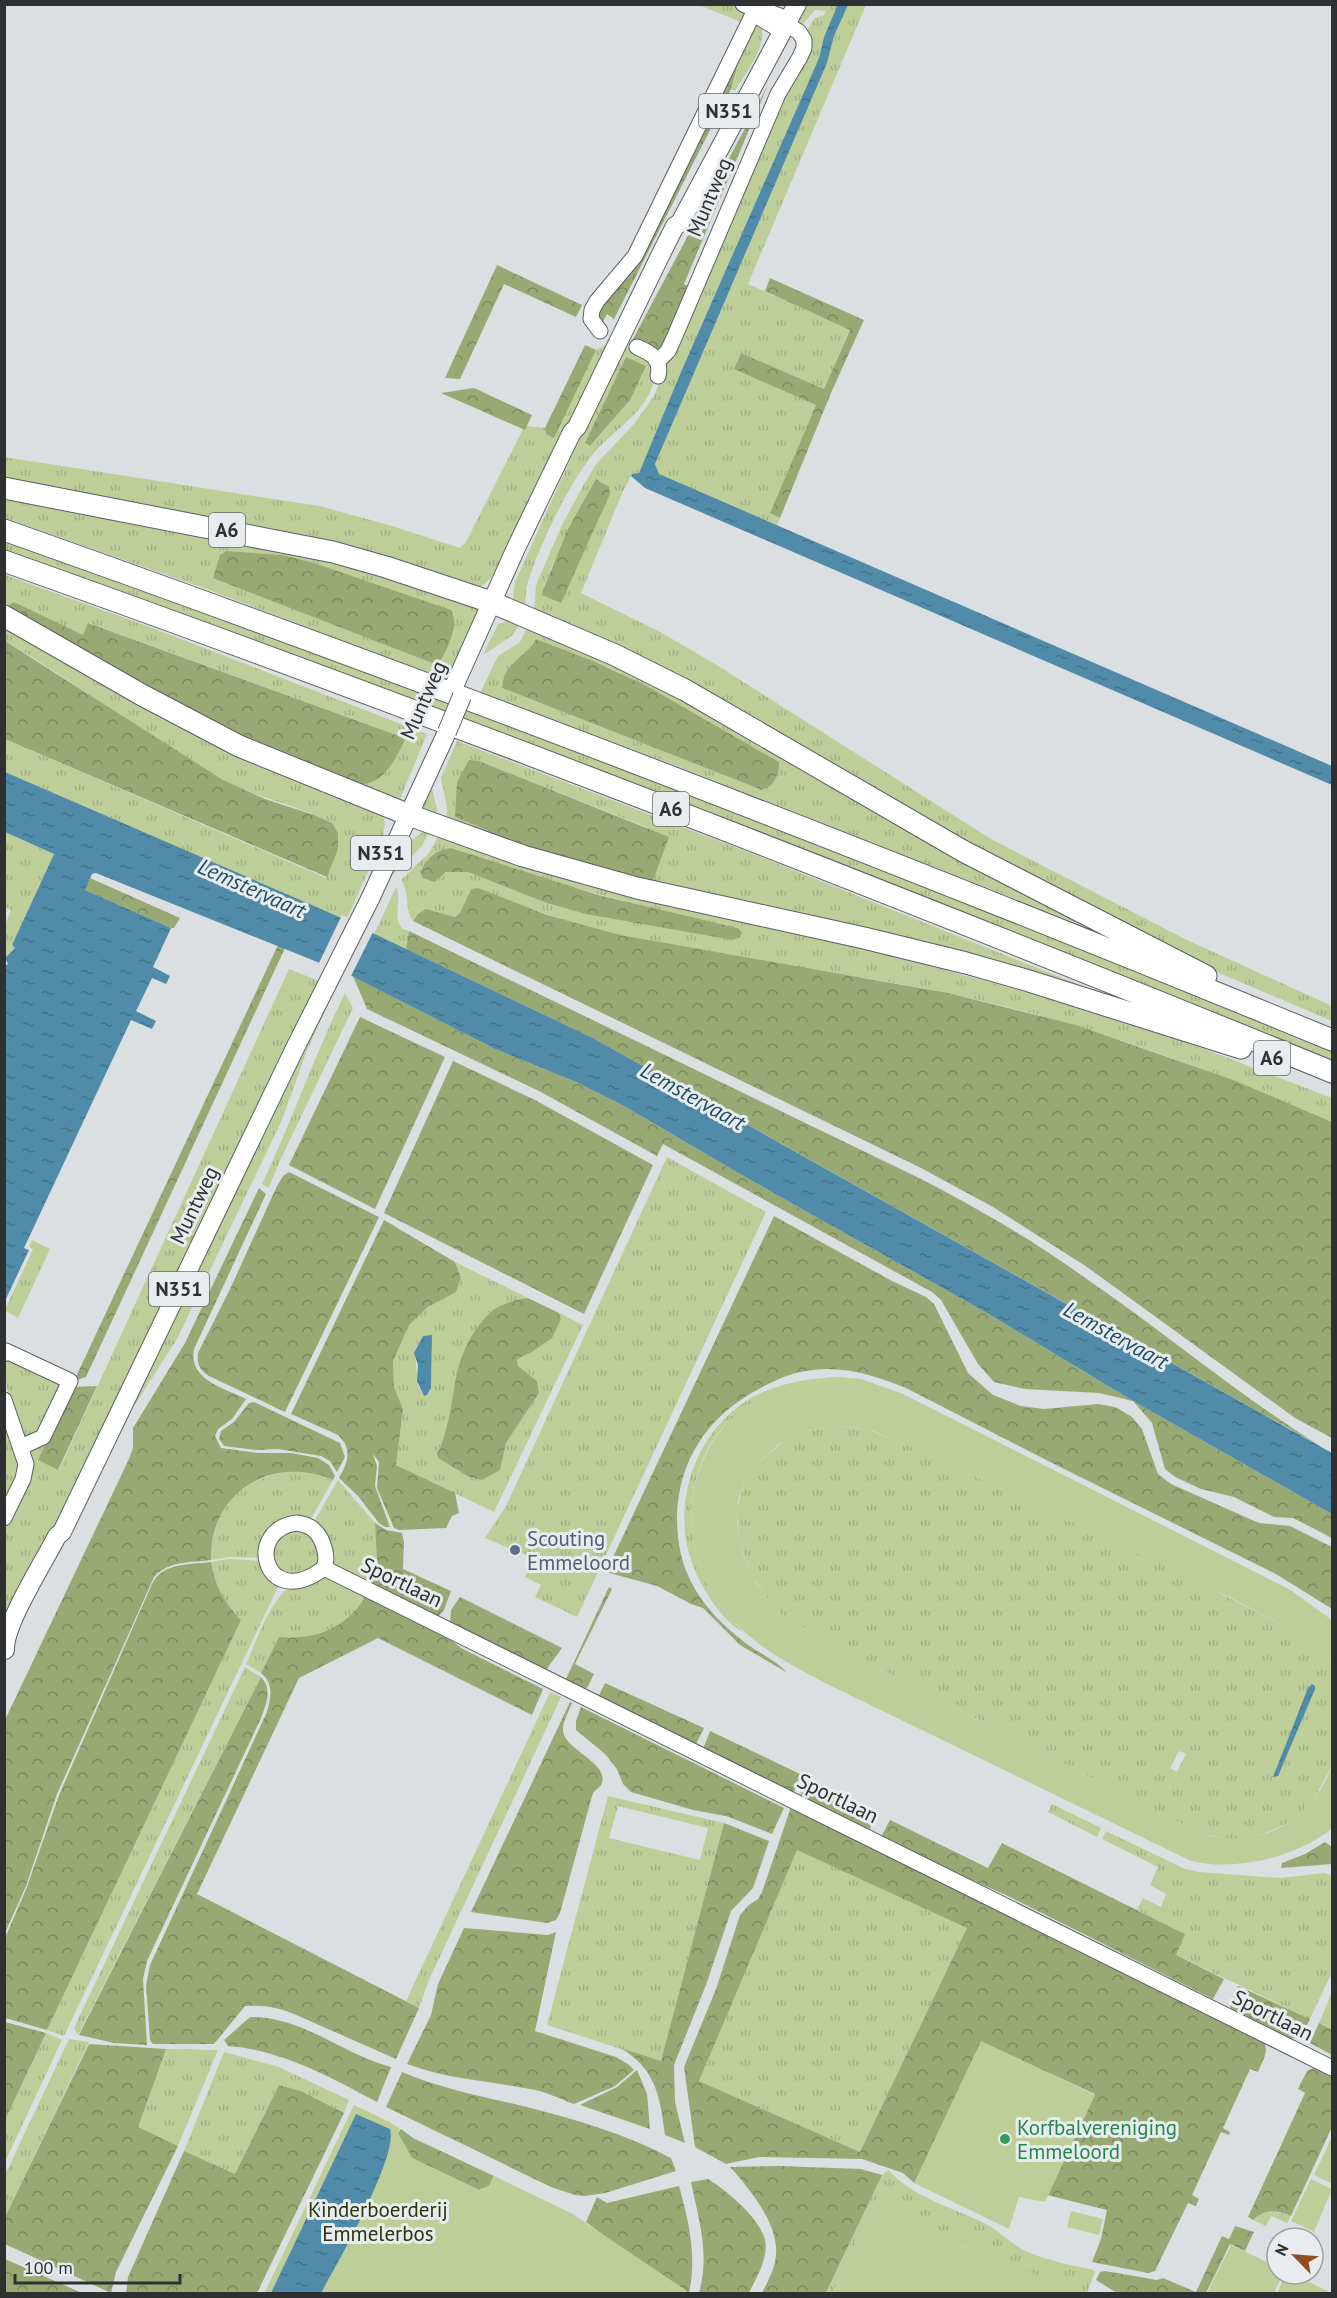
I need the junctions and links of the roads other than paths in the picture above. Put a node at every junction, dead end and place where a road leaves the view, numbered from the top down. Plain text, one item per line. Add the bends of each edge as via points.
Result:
1 (797, 4) edge
2 (752, 9) edge
3 (782, 18) edge
4 (600, 331) dead end
5 (637, 347) dead end
6 (4, 488) edge
7 (4, 530) edge
8 (4, 561) edge
9 (496, 604) junction
10 (4, 616) edge
11 (404, 813) junction
12 (1282, 1020) junction
13 (1332, 1040) edge
14 (1332, 1075) edge
15 (4, 1354) edge
16 (4, 1400) edge
17 (21, 1447) junction
18 (4, 1518) edge
19 (324, 1568) dead end
20 (5, 1651) edge
21 (1332, 2068) edge

1 - 3 main road, Muntweg / N351
2 - 3 street
2 - 4 street, Muntweg via 635,256 592,310 591,319
3 - 5 street, Muntweg via 802,37 802,53 778,94 658,369 651,353
3 - 9 main road, Muntweg / N351 via 680,223 675,226
6 - 9 highway, A6 via 333,552
7 - 12 highway, A6 via 301,637 691,785
8 - 14 highway, A6 via 705,822 1118,984
9 - 11 main road, Muntweg / N351, bridge
9 - 12 highway, A6 via 685,690 972,856 1179,961
10 - 11 highway, A6 via 221,737
11 - 14 highway, A6 via 576,872 1029,981
11 - 20 main road, Muntweg / N351 via 325,991 62,1532 18,1636
12 - 13 highway, A6
15 - 17 street via 6,1351 70,1381 43,1437
16 - 17 street
17 - 18 street via 26,1469
19 - 21 street, Sportlaan

